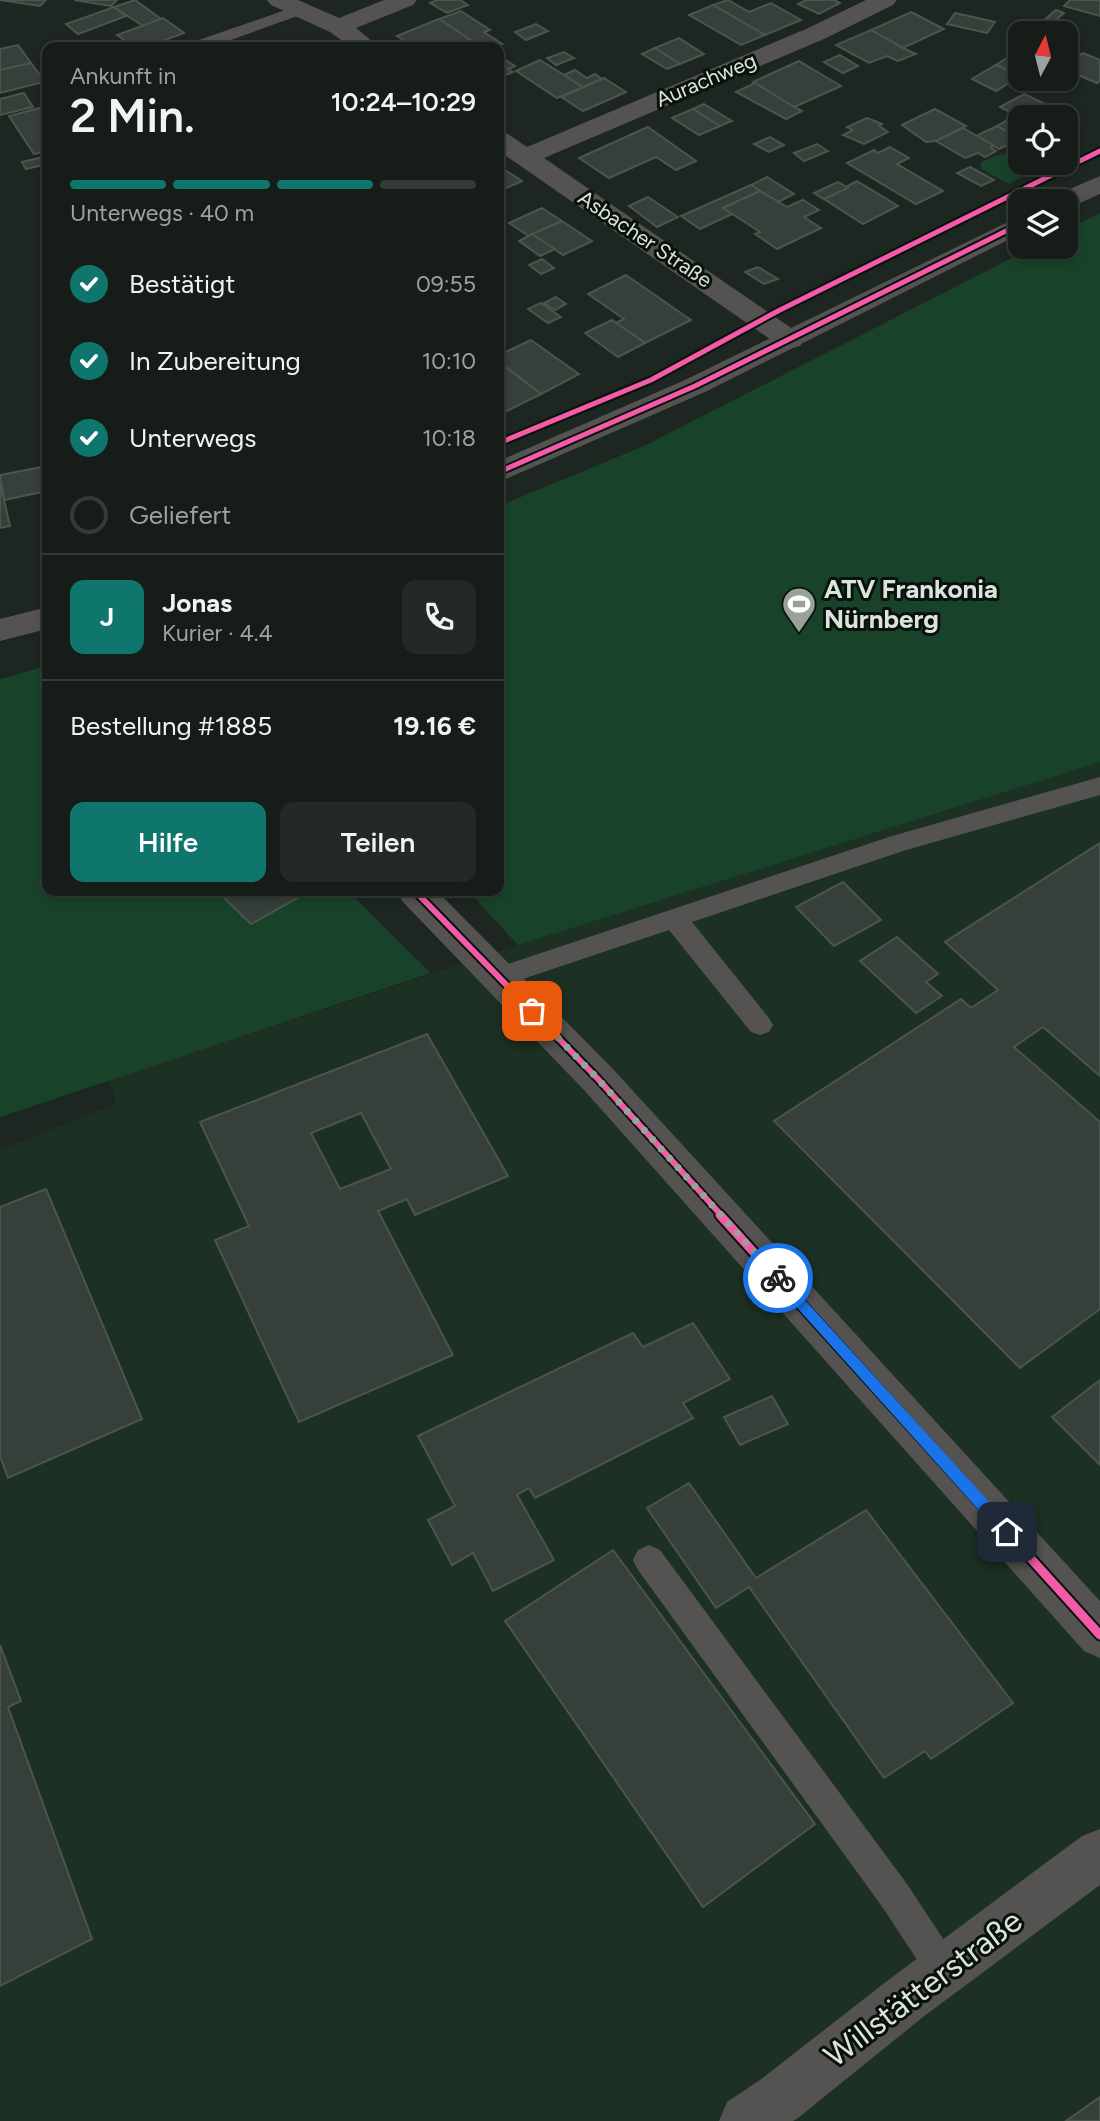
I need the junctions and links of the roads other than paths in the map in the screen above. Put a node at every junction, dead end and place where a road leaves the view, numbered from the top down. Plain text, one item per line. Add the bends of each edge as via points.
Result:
1 (405, 0) edge
2 (885, 0) edge
3 (289, 5) edge
4 (338, 27) junction
5 (208, 42) edge
6 (360, 42) edge
7 (504, 142) edge
8 (525, 157) junction
9 (1100, 184) edge
10 (1078, 195) edge
11 (1008, 230) edge
12 (790, 340) junction
13 (504, 470) edge
14 (42, 619) edge
15 (0, 630) edge
16 (1100, 786) edge
17 (420, 896) edge
18 (674, 918) junction
19 (499, 977) junction
20 (760, 1026) dead end
21 (649, 1560) dead end
22 (1100, 1635) edge
23 (1100, 1854) edge
24 (946, 1972) junction
25 (746, 2121) edge

1 - 4 street
2 - 8 street, Aurachweg via 816,34
3 - 4 street
3 - 5 lane
4 - 6 street
7 - 8 street, Asbacher Straße
8 - 12 street, Asbacher Straße
9 - 10 street
11 - 12 street
12 - 13 street via 648,409
14 - 15 street
16 - 18 lane via 901,842
17 - 19 street
18 - 19 lane
18 - 20 lane
19 - 22 street via 598,1079
21 - 24 lane
23 - 24 street, Willstätterstraße
24 - 25 street, Willstätterstraße

